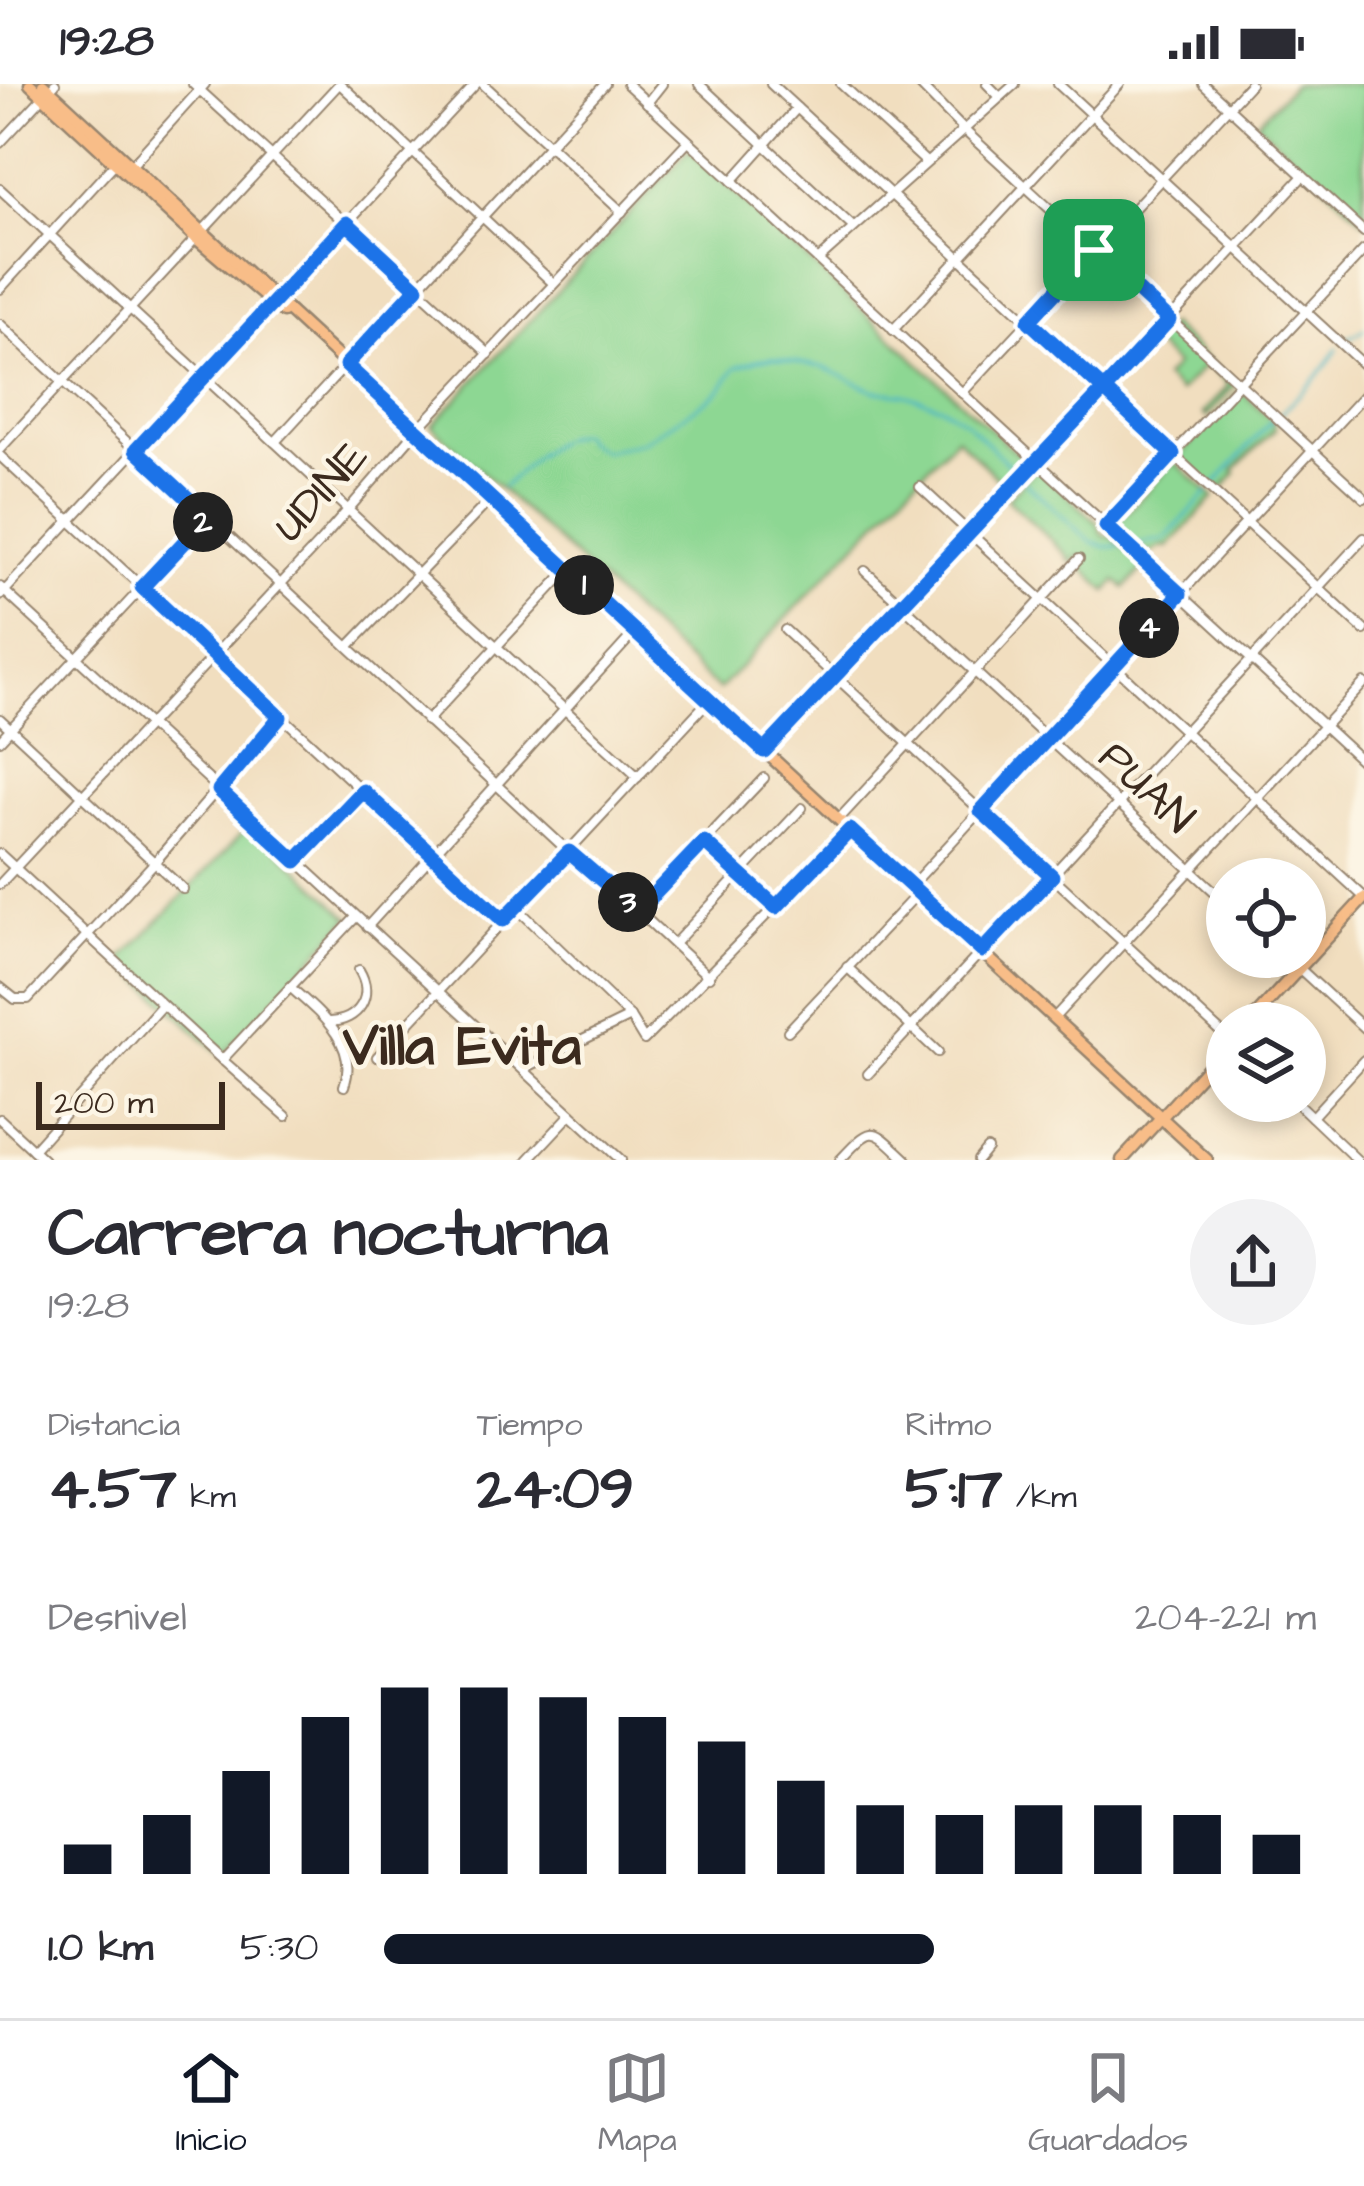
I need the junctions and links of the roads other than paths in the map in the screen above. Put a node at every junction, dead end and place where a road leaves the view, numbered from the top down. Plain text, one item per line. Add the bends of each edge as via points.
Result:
1 (30, 84) edge
2 (339, 84) edge
3 (480, 84) edge
4 (604, 84) edge
5 (627, 84) edge
6 (662, 84) edge
7 (699, 84) edge
8 (771, 84) edge
9 (841, 84) edge
10 (919, 84) edge
11 (986, 84) edge
12 (1015, 84) edge
13 (1058, 84) edge
14 (1120, 84) edge
15 (1203, 84) edge
16 (1250, 84) edge
17 (199, 86) edge
18 (48, 89) edge
19 (1000, 97) junction
20 (647, 103) junction
21 (1228, 107) junction
22 (797, 108) junction
23 (1092, 114) junction
24 (963, 129) junction
25 (688, 141) junction
26 (0, 143) edge
27 (764, 144) junction
28 (549, 145) junction
29 (413, 152) junction
30 (272, 157) junction
31 (926, 162) junction
32 (123, 164) junction
33 (1304, 176) junction
34 (1161, 178) junction
35 (732, 181) junction
36 (1025, 187) junction
37 (0, 189) edge
38 (890, 193) junction
39 (622, 212) junction
40 (484, 216) junction
41 (347, 223) junction
42 (853, 226) junction
43 (1364, 232) edge
44 (201, 235) junction
45 (50, 236) junction
46 (1237, 248) junction
47 (1094, 250) junction
48 (1364, 250) edge
49 (959, 258) junction
50 (818, 260) junction
51 (553, 284) junction
52 (417, 288) junction
53 (0, 289) edge
54 (274, 302) junction
55 (131, 309) junction
56 (1306, 312) junction
57 (1169, 320) junction
58 (1029, 321) junction
59 (0, 324) edge
60 (893, 329) junction
61 (489, 355) junction
62 (346, 365) junction
63 (1364, 365) edge
64 (202, 376) junction
65 (62, 382) junction
66 (1239, 384) junction
67 (1104, 390) junction
68 (962, 393) junction
69 (1364, 395) edge
70 (417, 430) junction
71 (275, 442) junction
72 (136, 450) junction
73 (1312, 451) junction
74 (0, 453) edge
75 (1173, 454) junction
76 (1037, 462) junction
77 (920, 487) dead end
78 (1364, 498) edge
79 (490, 499) junction
80 (348, 508) junction
81 (208, 517) junction
82 (70, 520) junction
83 (1247, 522) junction
84 (1106, 526) junction
85 (970, 534) junction
86 (1364, 538) edge
87 (1079, 559) dead end
88 (568, 570) junction
89 (865, 571) dead end
90 (420, 574) junction
91 (279, 584) junction
92 (142, 587) junction
93 (1318, 588) junction
94 (2, 591) edge
95 (1180, 594) junction
96 (1042, 600) junction
97 (903, 606) junction
98 (785, 630) dead end
99 (1364, 630) edge
100 (635, 632) junction
101 (349, 646) junction
102 (497, 646) junction
103 (213, 654) junction
104 (77, 658) junction
105 (1252, 660) junction
106 (1114, 667) junction
107 (975, 672) junction
108 (836, 677) junction
109 (1364, 683) edge
110 (709, 700) junction
111 (566, 709) junction
112 (280, 717) junction
113 (0, 719) edge
114 (428, 721) junction
115 (149, 724) junction
116 (1324, 726) junction
117 (11, 729) junction
118 (1185, 732) junction
119 (1048, 738) junction
120 (0, 740) edge
121 (909, 745) junction
122 (764, 751) junction
123 (1364, 763) edge
124 (638, 777) junction
125 (764, 778) dead end
126 (496, 785) junction
127 (219, 790) junction
128 (363, 791) junction
129 (82, 798) junction
130 (1257, 799) junction
131 (1118, 804) junction
132 (802, 808) dead end
133 (981, 811) junction
134 (838, 819) junction
135 (850, 830) junction
136 (704, 842) junction
137 (569, 852) junction
138 (0, 854) edge
139 (433, 854) junction
140 (296, 861) junction
141 (154, 863) junction
142 (15, 868) junction
143 (1191, 870) junction
144 (740, 875) junction
145 (1052, 876) junction
146 (0, 884) edge
147 (1206, 884) edge
148 (915, 889) junction
149 (183, 890) dead end
150 (1364, 897) edge
151 (516, 907) junction
152 (776, 907) junction
153 (638, 911) junction
154 (356, 917) junction
155 (503, 920) junction
156 (367, 927) junction
157 (87, 935) junction
158 (1326, 939) edge
159 (1124, 943) junction
160 (674, 944) junction
161 (982, 951) junction
162 (847, 967) junction
163 (359, 970) dead end
164 (709, 977) junction
165 (1290, 978) edge
166 (1310, 978) edge
167 (0, 987) edge
168 (290, 987) junction
169 (438, 993) junction
170 (1268, 1002) edge
171 (163, 1005) junction
172 (630, 1017) junction
173 (1054, 1018) junction
174 (328, 1021) junction
175 (1206, 1022) edge
176 (910, 1028) junction
177 (1364, 1028) edge
178 (788, 1031) dead end
179 (938, 1052) dead end
180 (377, 1058) dead end
181 (222, 1060) junction
182 (1364, 1060) edge
183 (1206, 1066) edge
184 (522, 1069) junction
185 (868, 1074) dead end
186 (344, 1086) dead end
187 (1326, 1102) edge
188 (572, 1114) junction
189 (286, 1116) dead end
190 (1161, 1118) junction
191 (0, 1119) edge
192 (1317, 1122) edge
193 (988, 1149) dead end
194 (34, 1150) junction
195 (44, 1160) edge
196 (528, 1160) edge
197 (621, 1160) edge
198 (840, 1160) edge
199 (908, 1160) edge
200 (978, 1160) edge
201 (1122, 1160) edge
202 (1207, 1160) edge
203 (1358, 1160) edge

1 - 18 main road
2 - 29 street
2 - 30 street
3 - 28 street
3 - 29 street
4 - 28 street
5 - 20 street
6 - 20 street
7 - 27 street
8 - 22 street
9 - 31 street
10 - 24 street
11 - 19 street
12 - 19 street
13 - 23 street
14 - 23 street
15 - 21 street
16 - 21 street
17 - 30 street
17 - 32 street
18 - 26 street
18 - 32 main road
19 - 24 street
20 - 25 street
21 - 33 street
21 - 34 street
22 - 27 street
22 - 38 street
23 - 34 street
23 - 36 street
24 - 31 street
24 - 36 street
25 - 35 street
25 - 39 street, UDINE
27 - 35 street
27 - 42 street
28 - 39 street
28 - 40 street
29 - 40 street
29 - 41 street
30 - 41 street
30 - 44 street
31 - 38 street
32 - 44 main road
32 - 45 street
33 - 43 street
33 - 46 street
34 - 46 street
34 - 47 street
35 - 50 street
36 - 47 street
36 - 49 street
37 - 45 street
38 - 42 street
38 - 49 street
39 - 51 street, UDINE
40 - 51 street
40 - 52 street
41 - 52 street
41 - 54 street
42 - 50 street
44 - 54 main road
44 - 55 street
45 - 53 street
45 - 55 street
46 - 56 street
46 - 57 street
47 - 57 street
47 - 58 street
48 - 56 street
49 - 58 street
49 - 60 street
50 - 60 street
51 - 61 street, UDINE
52 - 61 street
52 - 62 street
54 - 62 main road
54 - 64 street
55 - 64 street
55 - 65 street
56 - 63 street
56 - 66 street
57 - 66 street
57 - 67 street
58 - 67 street
58 - 68 street
59 - 65 street
60 - 68 street
61 - 70 street, UDINE
62 - 70 main road
62 - 71 street
64 - 71 street
64 - 72 street
65 - 72 street
65 - 74 street
66 - 73 street
66 - 75 street
67 - 75 street
67 - 76 street
68 - 76 street
69 - 73 street
70 - 79 main road
70 - 80 street, UDINE
71 - 80 street
72 - 81 street
72 - 82 street
73 - 78 street
73 - 83 street
74 - 82 street
75 - 83 street
75 - 84 street
76 - 84 street
76 - 85 street
77 - 85 street
79 - 88 main road
79 - 90 street
80 - 90 street
80 - 91 street, UDINE
81 - 91 street
81 - 92 street
82 - 92 street
82 - 94 street
83 - 93 street
83 - 95 street
84 - 95 street
85 - 96 street
85 - 97 street
86 - 93 street
87 - 96 street
88 - 100 main road
88 - 102 street
89 - 97 street, PUAN
90 - 101 street
90 - 102 street
91 - 101 street
91 - 103 street, UDINE
92 - 103 street
92 - 104 street
93 - 99 street
93 - 105 street
94 - 104 street
95 - 105 street
95 - 106 street
96 - 106 street
96 - 107 street
97 - 107 street, PUAN
97 - 108 street
98 - 108 street
100 - 110 main road
100 - 111 street
101 - 114 street
102 - 111 street
102 - 114 street
103 - 112 street
103 - 115 street, UDINE
104 - 115 street
104 - 117 street
105 - 116 street
105 - 118 street
106 - 118 street
106 - 119 street
107 - 119 street, PUAN
107 - 121 street
108 - 121 street
108 - 122 street
109 - 116 street
110 - 122 main road
110 - 124 street
111 - 124 street
111 - 126 street
112 - 127 street
112 - 128 street
113 - 117 street
114 - 126 street
115 - 127 street
115 - 129 street, UDINE
116 - 123 street
116 - 130 street
117 - 120 street
117 - 129 street
118 - 130 street
118 - 131 street
119 - 131 street, PUAN
119 - 133 street
121 - 133 street
121 - 134 street
122 - 134 main road
124 - 137 street
125 - 136 street
126 - 137 street
126 - 139 street
127 - 140 street
127 - 141 street
128 - 139 street
128 - 140 street
129 - 141 street
129 - 142 street, UDINE
130 - 143 street
130 - 150 street
131 - 143 street, PUAN
131 - 145 street
132 - 144 street
133 - 145 street
133 - 148 street
134 - 135 main road
135 - 148 main road
135 - 152 street
136 - 144 street
136 - 153 street
137 - 151 street
137 - 153 street
138 - 142 street
139 - 155 street
139 - 156 street
140 - 154 street
141 - 149 street
141 - 157 street
142 - 146 street, UDINE
142 - 157 street
143 - 147 street, PUAN
143 - 159 street
144 - 152 street
144 - 160 street
145 - 159 street
145 - 161 street
148 - 161 main road
148 - 162 street
150 - 158 main road
151 - 155 street
151 - 172 street
152 - 164 street
153 - 160 street
154 - 156 street
154 - 168 street
155 - 169 street
156 - 169 street
157 - 167 street via 28,999
157 - 171 street
159 - 173 street
159 - 175 street
160 - 164 street
161 - 173 main road
161 - 176 street
162 - 176 street
162 - 178 street
163 - 174 street via 367,987 359,1010
164 - 172 street via 644,1040
165 - 170 main road
166 - 177 street
168 - 174 street
168 - 181 street
169 - 180 street
169 - 184 street
171 - 181 street
171 - 194 street
172 - 184 street
173 - 190 main road
174 - 186 street via 346,1053
176 - 179 street
176 - 185 street
181 - 189 street
182 - 187 street
183 - 190 main road
184 - 188 street
188 - 196 street
188 - 197 street
190 - 201 main road
190 - 202 main road
191 - 194 street
192 - 203 street
193 - 200 street
194 - 195 street
198 - 199 street via 872,1132

